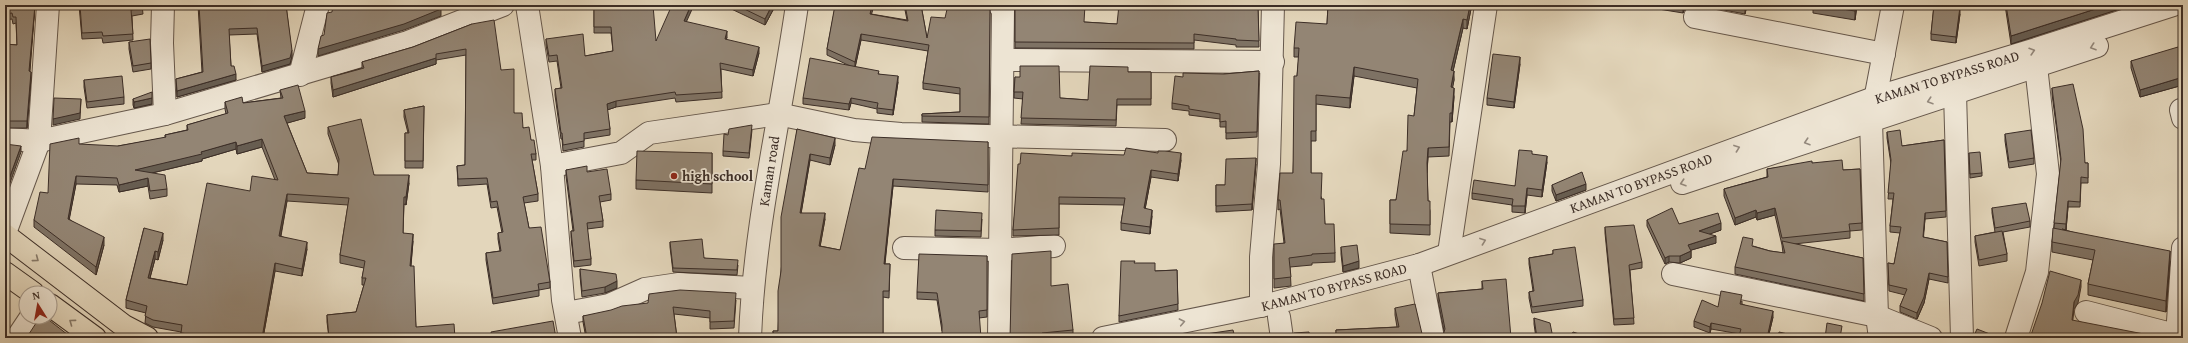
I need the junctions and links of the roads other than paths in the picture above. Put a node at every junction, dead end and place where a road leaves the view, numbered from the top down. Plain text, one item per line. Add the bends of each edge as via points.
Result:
1 (48, 5) edge
2 (163, 5) edge
3 (318, 5) edge
4 (502, 5) edge
5 (527, 5) edge
6 (797, 5) edge
7 (999, 5) edge
8 (1273, 5) edge
9 (1486, 5) edge
10 (1893, 5) edge
11 (2172, 5) edge
12 (2183, 16) edge
13 (1695, 17) dead end
14 (1884, 54) junction
15 (1003, 60) junction
16 (1272, 62) junction
17 (2036, 66) junction
18 (300, 75) junction
19 (1955, 93) junction
20 (1874, 98) junction
21 (165, 114) junction
22 (778, 114) junction
23 (1871, 121) junction
24 (1001, 136) junction
25 (5, 139) edge
26 (1165, 140) dead end
27 (39, 141) junction
28 (552, 166) junction
29 (5, 234) edge
30 (1054, 246) dead end
31 (904, 248) dead end
32 (2183, 248) edge
33 (1000, 250) junction
34 (1449, 253) junction
35 (1420, 271) junction
36 (5, 273) edge
37 (1673, 274) dead end
38 (22, 285) edge
39 (752, 288) junction
40 (58, 311) edge
41 (2086, 312) dead end
42 (566, 313) junction
43 (1877, 316) junction
44 (1274, 320) edge
45 (26, 325) edge
46 (2180, 336) edge
47 (17, 338) edge
48 (95, 338) edge
49 (148, 338) edge
50 (570, 338) edge
51 (750, 338) edge
52 (999, 338) edge
53 (1103, 338) edge
54 (1178, 338) edge
55 (1433, 338) edge
56 (1880, 338) edge
57 (1931, 338) edge
58 (1962, 338) edge
59 (2016, 338) edge

1 - 27 street
2 - 21 street
3 - 18 street
4 - 18 street via 408,42
5 - 28 street
6 - 22 street, Kaman road
7 - 15 street via 1003,10
8 - 16 street
9 - 34 street
10 - 14 street
20 -> 11 street, KAMAN TO BYPASS ROAD
12 -> 17 street, KAMAN TO BYPASS ROAD
13 - 14 street
14 - 20 street
15 - 16 street
15 - 24 street
16 - 44 street via 1269,164 1261,257
17 - 19 street, KAMAN TO BYPASS ROAD
17 - 59 street via 2048,174 2038,272
18 - 21 street
19 -> 23 street, KAMAN TO BYPASS ROAD
19 - 58 street
20 - 23 street
34 -> 20 street, KAMAN TO BYPASS ROAD
21 - 27 street
22 - 24 street via 854,130 901,134
22 - 28 street via 649,133 621,153
22 - 39 street, Kaman road
23 -> 35 street, KAMAN TO BYPASS ROAD via 1660,190 1541,236
23 - 43 street
24 - 26 street
24 - 33 street
25 - 27 street
27 - 29 street
28 - 42 street
29 -> 49 main road via 124,326
30 - 33 street
31 - 33 street
32 - 46 street
33 - 52 street
34 - 35 street, KAMAN TO BYPASS ROAD
35 - 44 street, KAMAN TO BYPASS ROAD
35 - 55 street
36 - 38 main road
37 - 43 street
39 - 42 street via 679,284 645,289 610,305
39 - 51 street, Kaman road
48 -> 40 main road
41 - 46 street
42 - 50 street
43 - 56 street
43 - 57 street
53 -> 44 street, KAMAN TO BYPASS ROAD
44 - 54 street, KAMAN TO BYPASS ROAD
45 - 47 street

